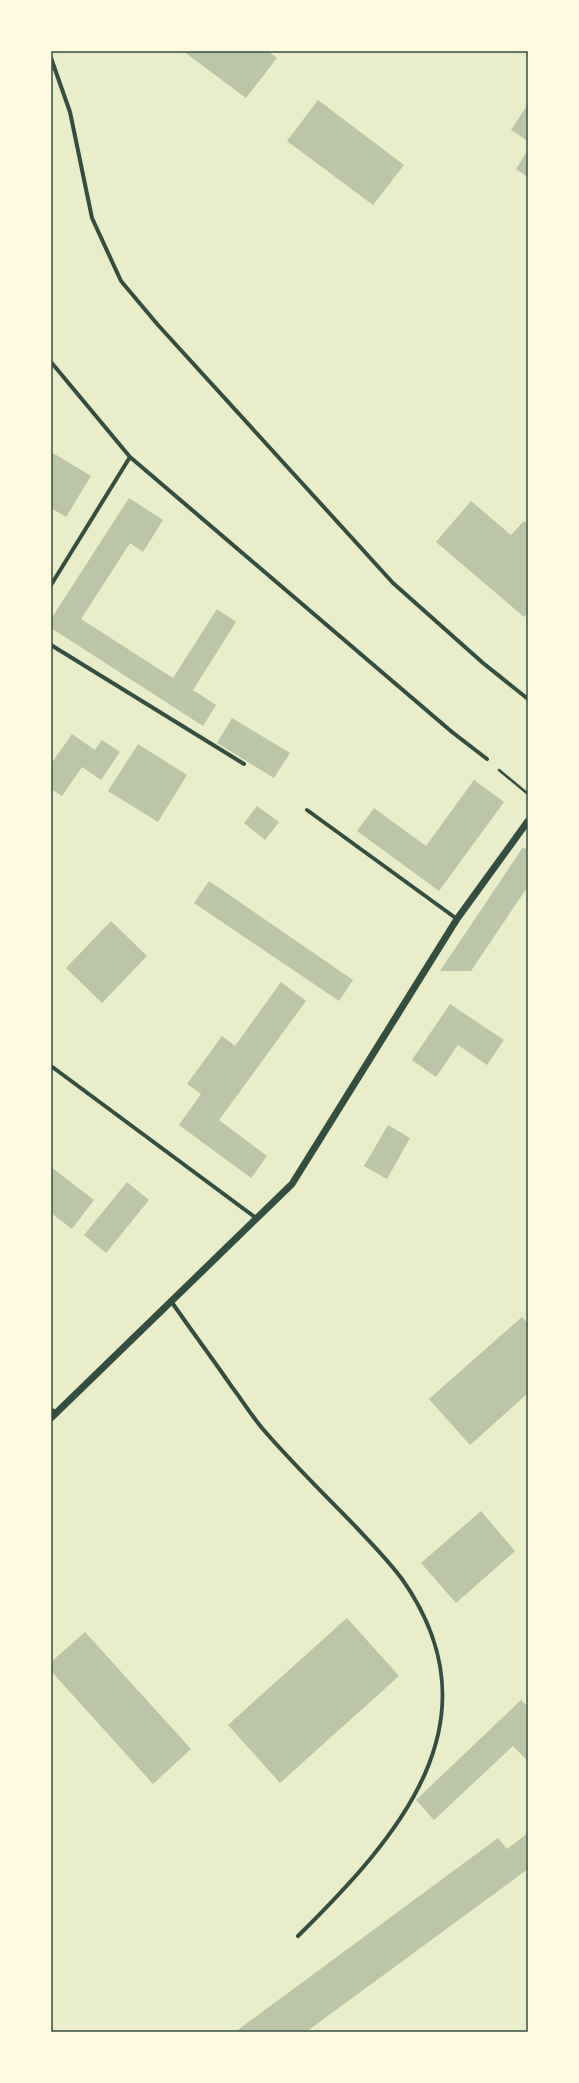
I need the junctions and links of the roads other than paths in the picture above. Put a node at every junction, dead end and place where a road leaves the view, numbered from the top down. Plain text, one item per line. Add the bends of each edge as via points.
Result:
1 (51, 58) edge
2 (51, 362) edge
3 (130, 456) junction
4 (51, 585) edge
5 (51, 645) edge
6 (528, 699) edge
7 (487, 759) road end
8 (244, 764) dead end
9 (307, 810) dead end
10 (528, 821) edge
11 (457, 919) junction
12 (51, 1066) edge
13 (256, 1218) junction
14 (171, 1301) junction
15 (53, 1413) edge
16 (298, 1936) dead end

1 - 6 street via 70,112 92,218 121,282 393,583 483,663
2 - 3 street
3 - 4 street
3 - 7 street via 452,732
5 - 8 street
9 - 11 street
10 - 11 street
11 - 13 street via 292,1184
12 - 13 street
13 - 14 street
14 - 15 street
14 - 16 street via 261,1427 380,1552 401,1578 418,1604 431,1632 439,1659 442,1687 436,1743 412,1802 370,1862

